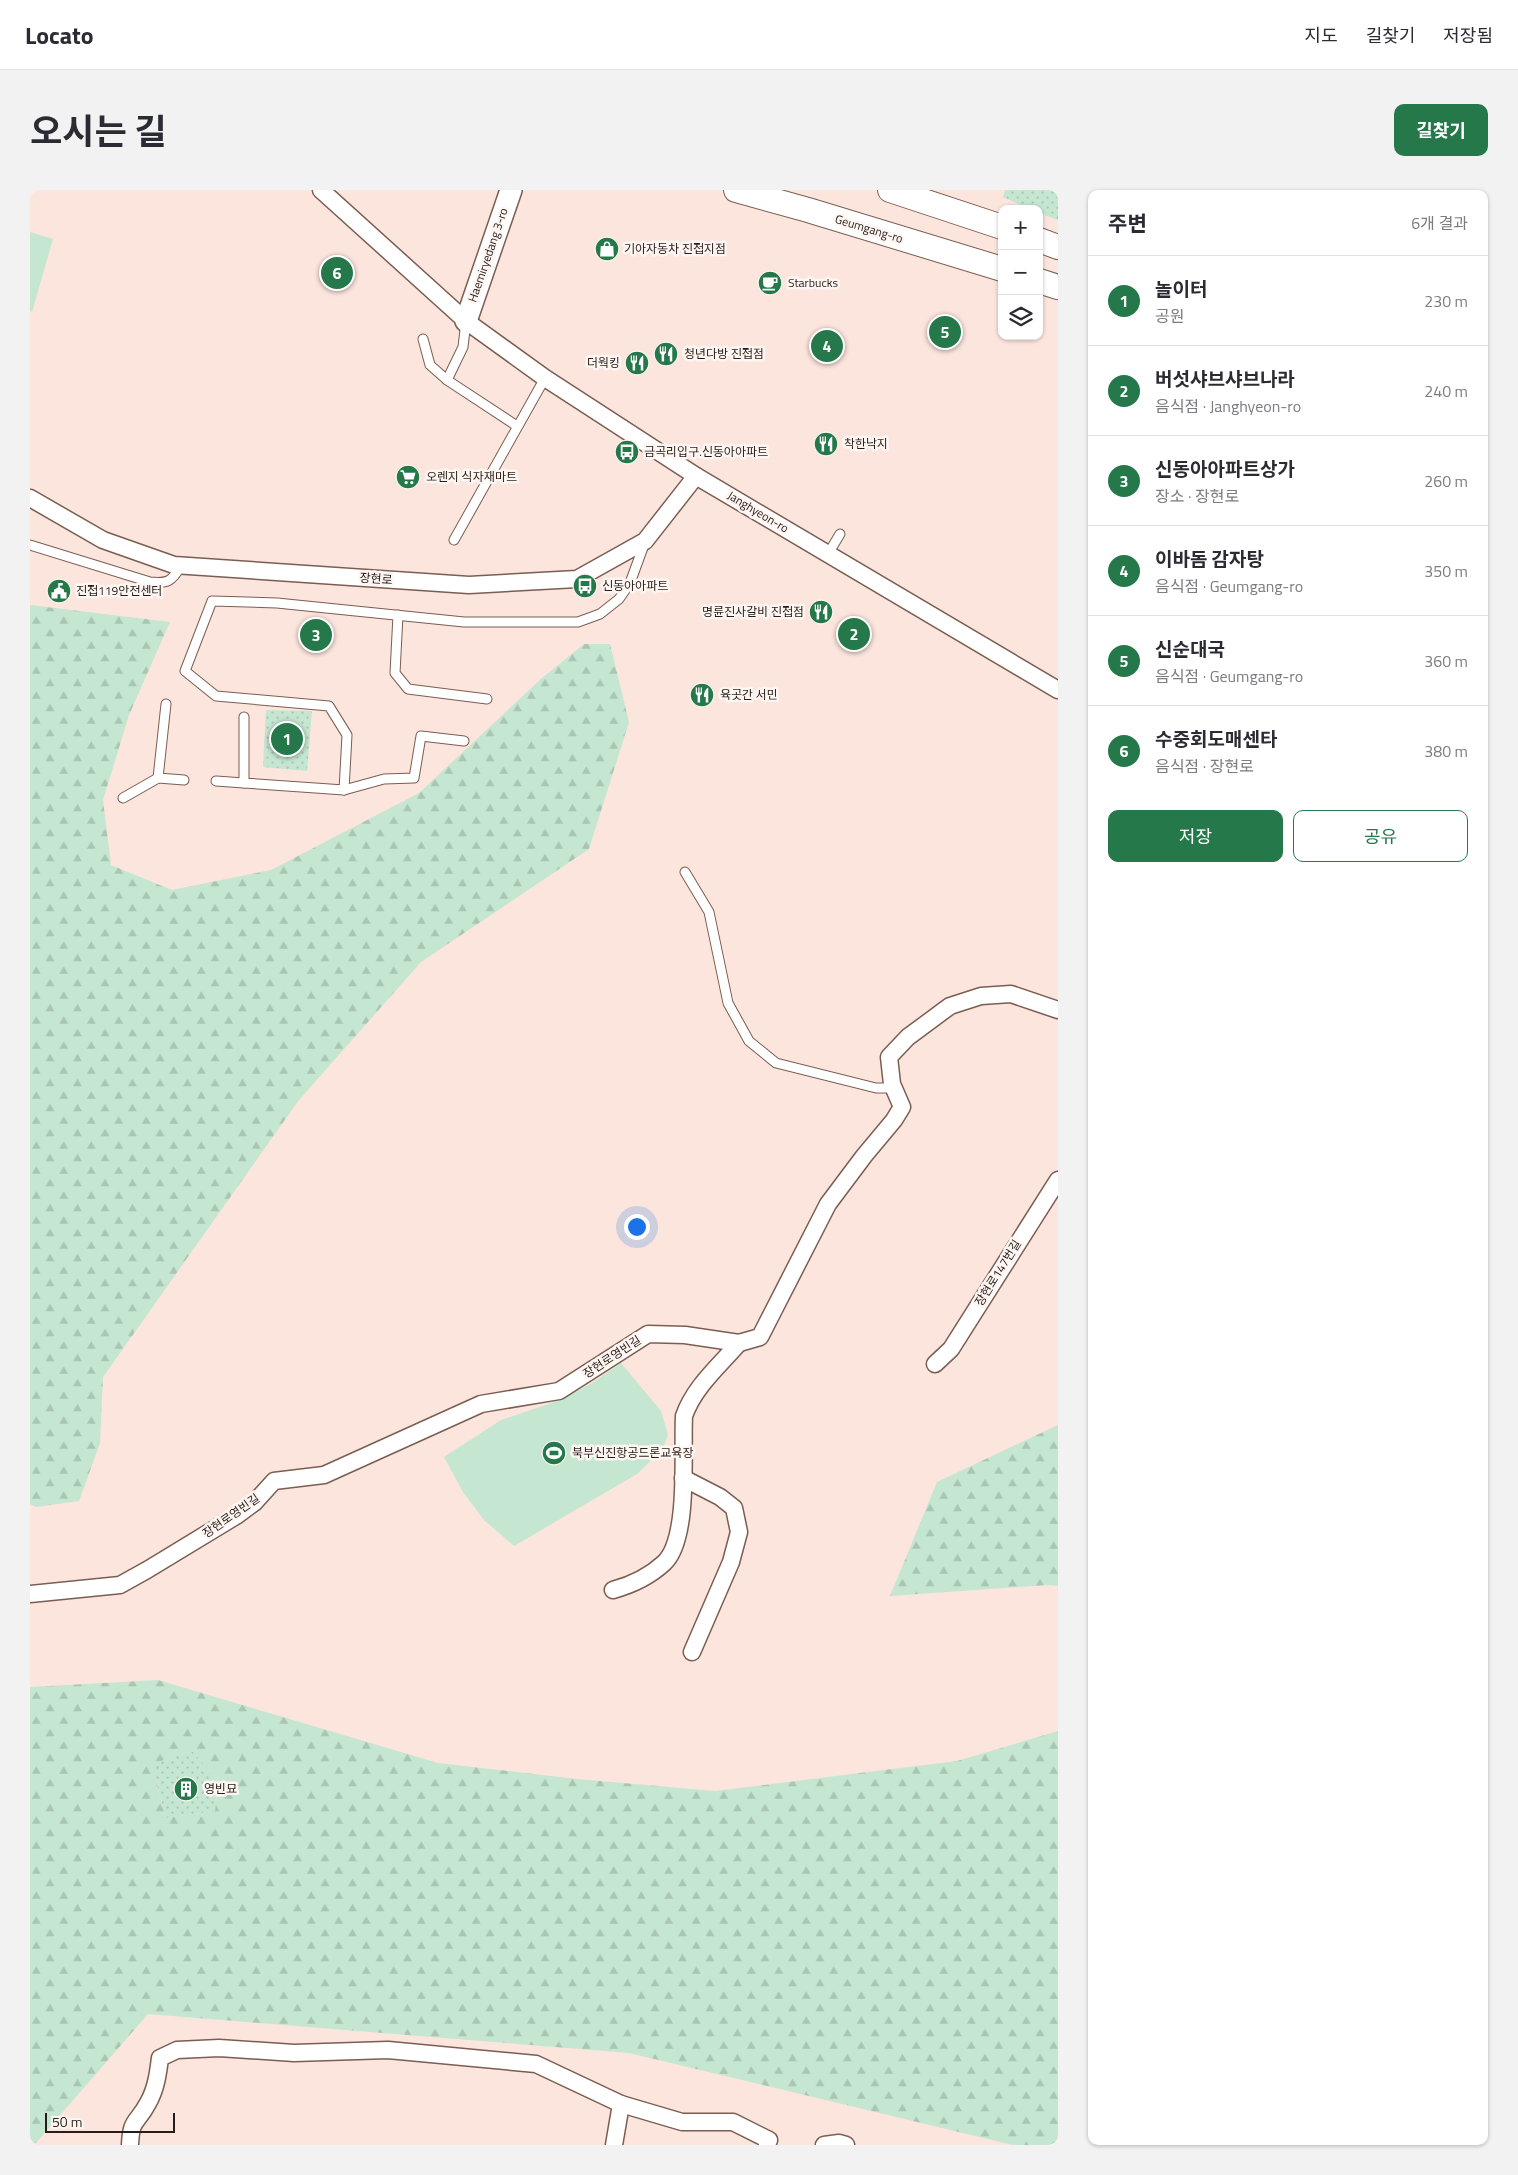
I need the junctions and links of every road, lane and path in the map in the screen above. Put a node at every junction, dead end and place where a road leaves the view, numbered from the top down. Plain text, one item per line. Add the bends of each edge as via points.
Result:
1 (321, 190) edge
2 (511, 190) edge
3 (736, 190) edge
4 (890, 190) edge
5 (998, 226) edge
6 (1043, 241) edge
7 (1058, 247) edge
8 (998, 268) edge
9 (1043, 282) edge
10 (1058, 287) edge
11 (466, 321) junction
12 (423, 339) dead end
13 (545, 378) junction
14 (447, 380) junction
15 (517, 426) junction
16 (696, 476) junction
17 (30, 498) edge
18 (840, 534) dead end
19 (454, 540) dead end
20 (645, 542) junction
21 (30, 545) edge
22 (828, 554) junction
23 (181, 566) junction
24 (398, 615) junction
25 (1058, 690) edge
26 (487, 699) dead end
27 (166, 704) dead end
28 (244, 717) dead end
29 (464, 741) dead end
30 (158, 778) junction
31 (184, 780) dead end
32 (216, 781) dead end
33 (244, 783) junction
34 (344, 790) junction
35 (123, 798) dead end
36 (685, 872) dead end
37 (1058, 1010) edge
38 (894, 1088) junction
39 (1058, 1180) edge
40 (739, 1343) junction
41 (936, 1364) dead end
42 (683, 1478) junction
43 (613, 1590) dead end
44 (30, 1594) edge
45 (692, 1652) dead end
46 (620, 2104) junction
47 (130, 2145) edge
48 (614, 2145) edge
49 (767, 2145) edge
50 (824, 2145) edge
51 (846, 2145) edge

1 - 11 street
2 - 11 street, Haemiryedang 3-ro
3 - 8 main road, Geumgang-ro
4 - 5 main road
6 - 7 main road
9 - 10 main road
11 - 13 street, Janghyeon-ro
11 - 14 lane via 463,347
12 - 14 lane via 430,364
13 - 15 lane
13 - 16 street, Janghyeon-ro
14 - 15 lane
15 - 19 lane
16 - 20 street, 장현로
16 - 22 street, Janghyeon-ro
17 - 23 street, 장현로 via 103,540
18 - 22 lane
20 - 23 street, 장현로 via 577,579 469,585
20 - 24 lane via 630,583 619,599 600,614 578,622 464,622
21 - 23 lane via 163,584 174,578
22 - 25 street, Janghyeon-ro
24 - 26 lane via 394,673 408,689
24 - 34 lane via 212,601 185,671 216,696 329,706 347,735
27 - 30 lane
28 - 33 lane
29 - 34 lane via 421,736 414,778 384,779
30 - 31 lane
30 - 35 lane
32 - 33 lane
33 - 34 lane
36 - 38 lane via 709,912 728,1003 749,1041 776,1064 876,1088
37 - 38 street via 1011,994 981,996 950,1006 908,1037 889,1057
38 - 40 street via 902,1107 828,1204 760,1336
39 - 41 street, 장현로147번길 via 951,1349
40 - 42 street via 689,1402 684,1416
40 - 44 street, 장현로영빈길 via 685,1335 648,1334 559,1391 481,1404 324,1475 274,1482 236,1516 120,1585
42 - 43 street via 675,1547 664,1562 629,1585
42 - 45 street via 734,1508 739,1532 731,1562
46 - 47 street via 536,2064 388,2050 294,2053 219,2048 176,2050 160,2058 148,2104 131,2127
46 - 48 street
46 - 49 street via 682,2122 733,2122 769,2140
50 - 51 street

